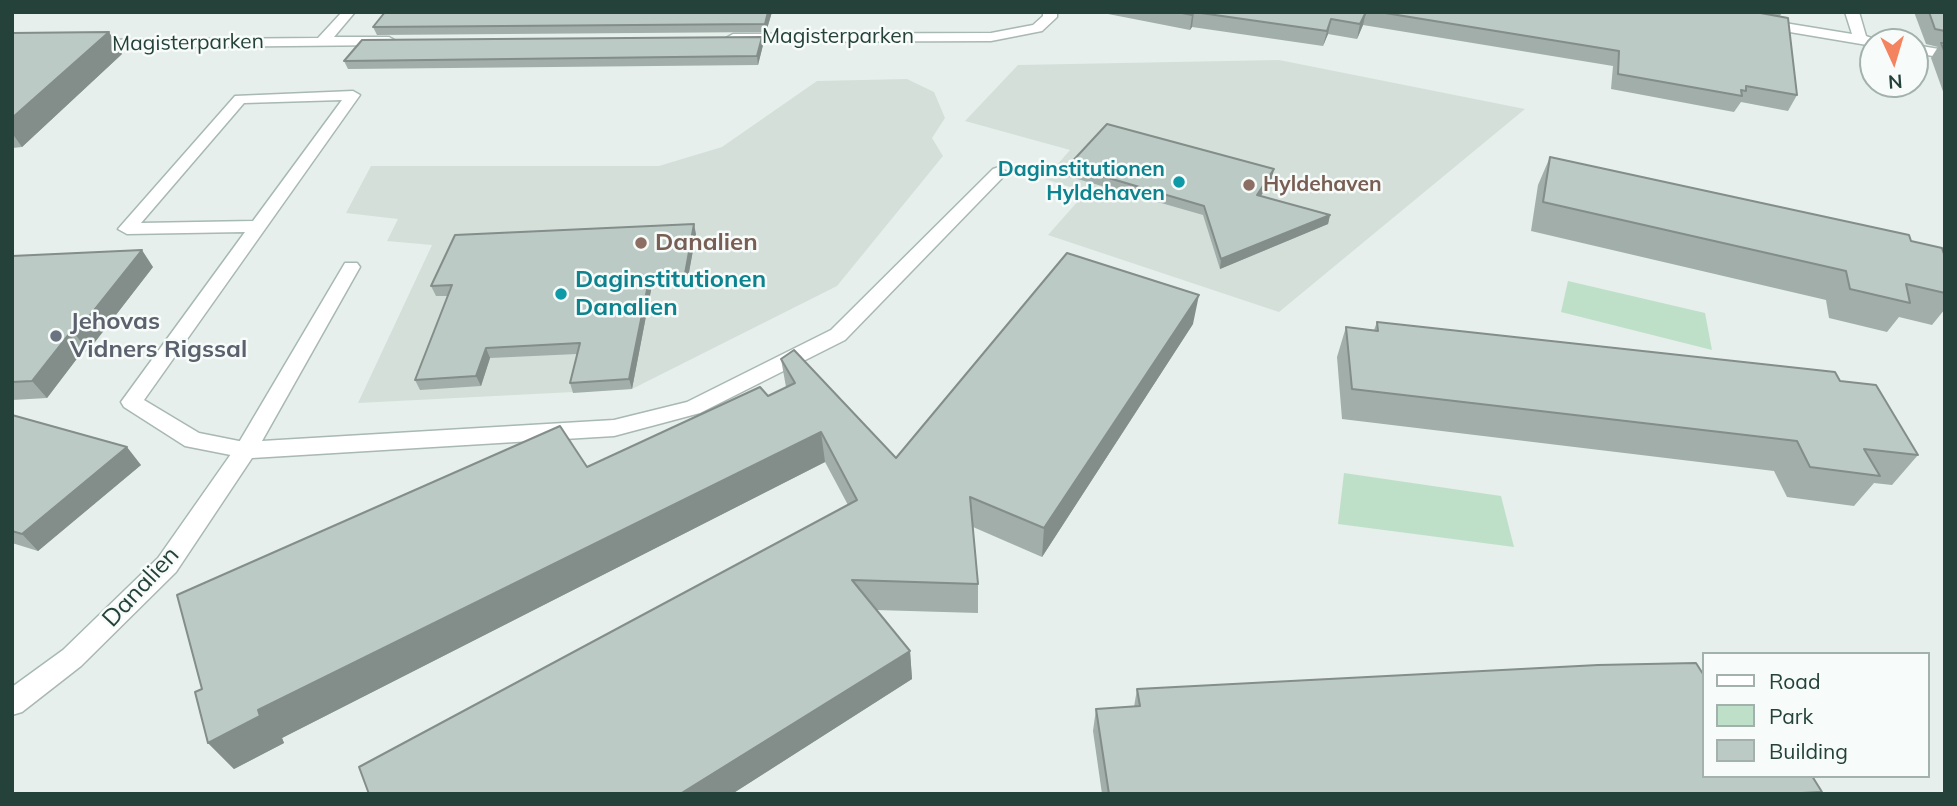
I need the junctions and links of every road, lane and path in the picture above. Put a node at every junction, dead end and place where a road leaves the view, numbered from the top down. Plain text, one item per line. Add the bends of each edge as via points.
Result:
1 (349, 12) edge
2 (1050, 12) edge
3 (1852, 12) edge
4 (1740, 19) edge
5 (1859, 36) edge
6 (721, 38) edge
7 (1859, 39) edge
8 (405, 41) edge
9 (322, 42) junction
10 (75, 44) edge
11 (999, 172) dead end
12 (259, 226) junction
13 (351, 267) dead end
14 (246, 450) junction
15 (12, 703) edge

1 - 9 street
2 - 6 street, Magisterparken via 1051,17 1037,28 991,37
3 - 5 street
4 - 7 street
8 - 9 street, Magisterparken
9 - 10 street, Magisterparken
11 - 14 street via 838,335 693,408 614,428
12 - 12 street via 329,128 353,95 240,99 127,229
12 - 14 street via 131,402 193,440
13 - 14 street, Danalien
14 - 15 street, Danalien via 167,565 72,658

